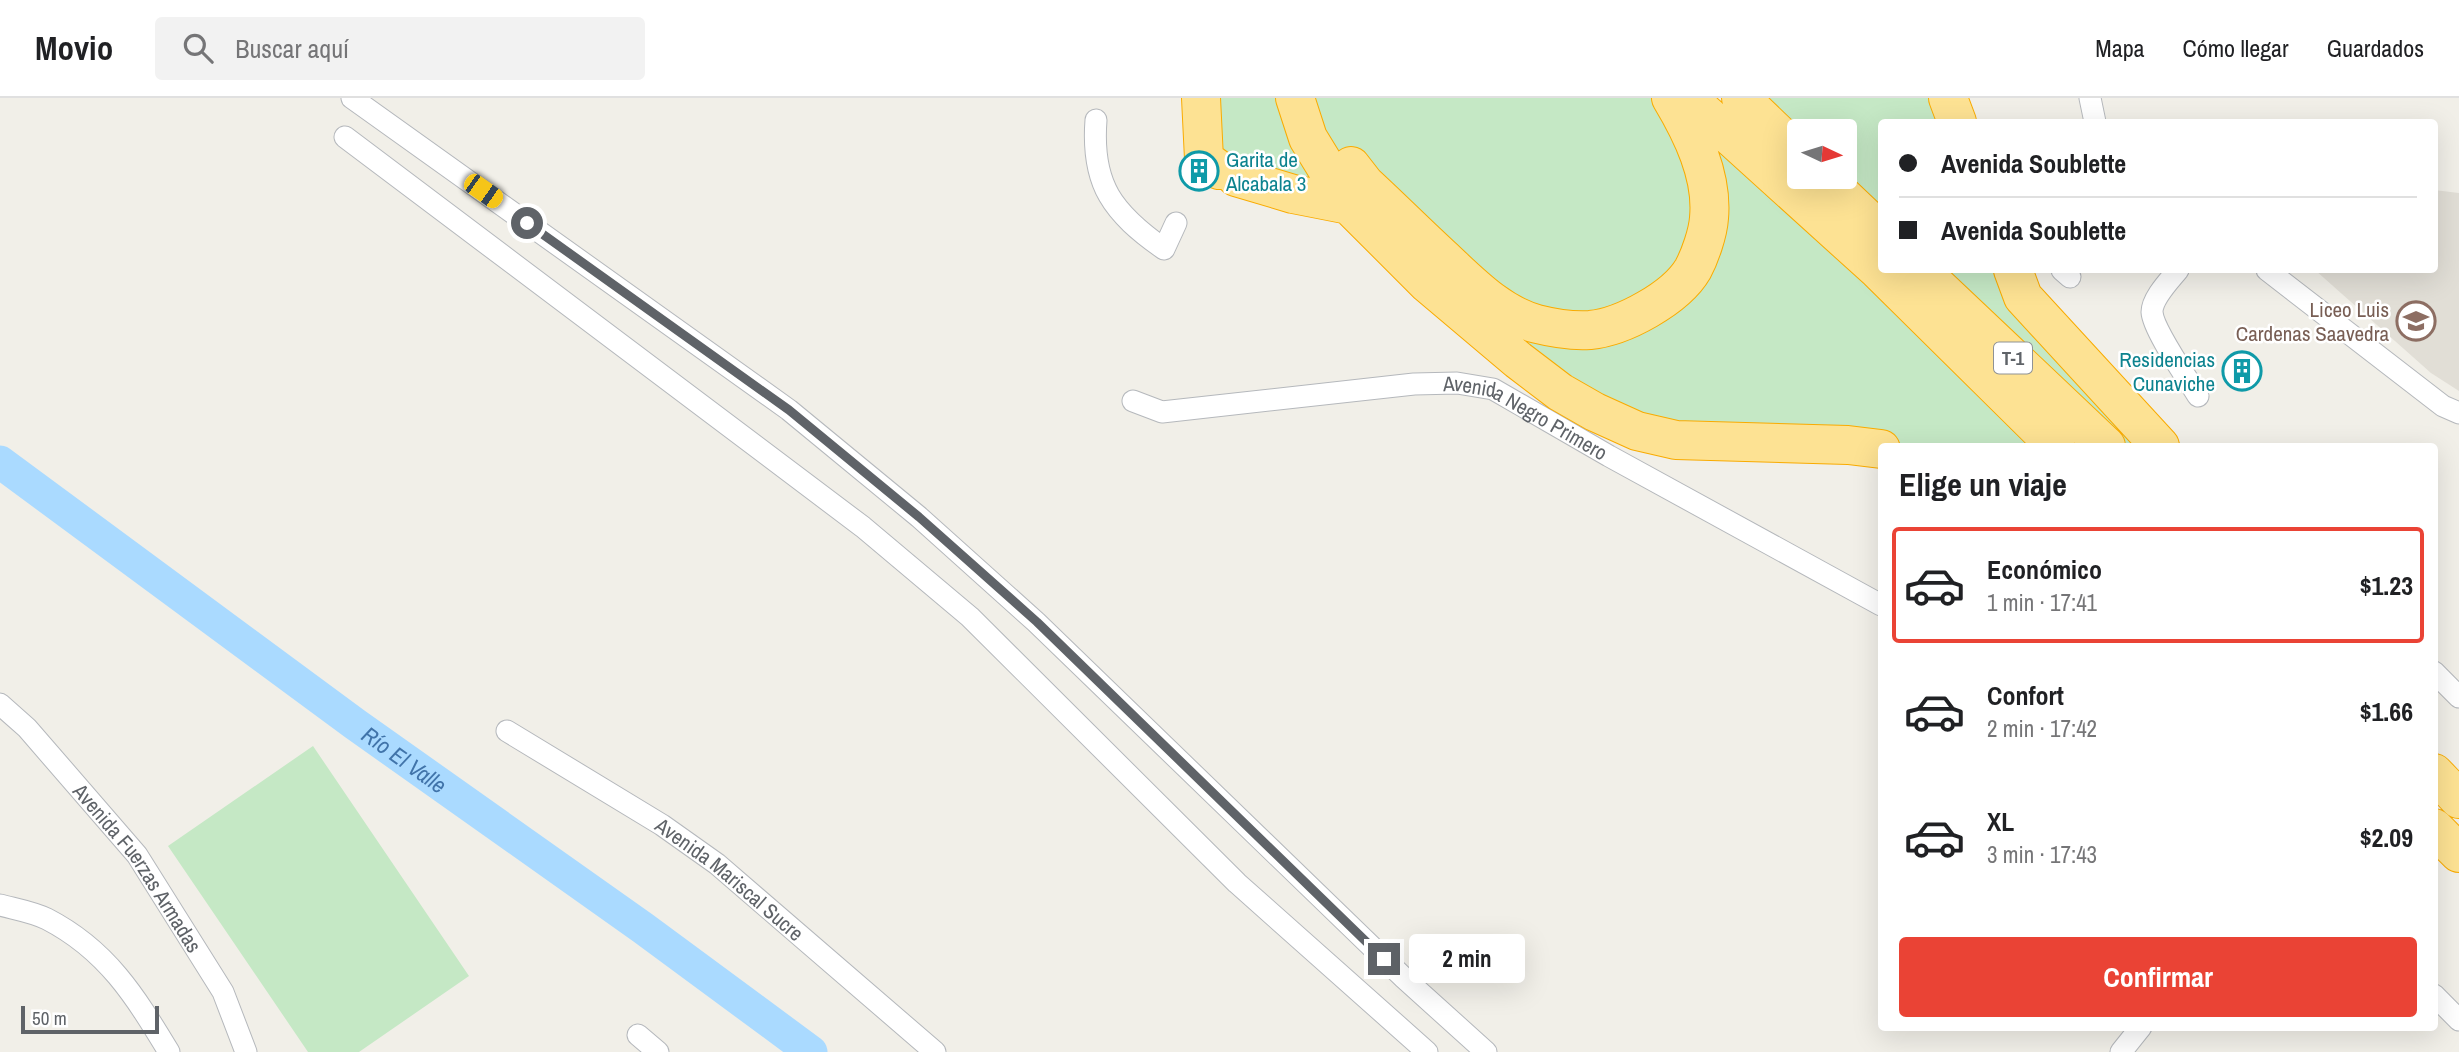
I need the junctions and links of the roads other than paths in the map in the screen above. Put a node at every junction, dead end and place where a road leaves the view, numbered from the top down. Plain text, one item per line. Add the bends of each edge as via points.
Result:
1 (352, 98) edge
2 (1201, 98) edge
3 (1295, 98) edge
4 (1321, 98) edge
5 (1671, 98) edge
6 (1688, 98) edge
7 (1741, 98) edge
8 (1948, 98) edge
9 (2090, 98) edge
10 (1956, 119) edge
11 (2094, 119) edge
12 (1096, 120) dead end
13 (345, 136) dead end
14 (1787, 142) edge
15 (1836, 189) edge
16 (1349, 205) junction
17 (1176, 223) dead end
18 (1878, 229) edge
19 (1878, 270) edge
20 (1881, 273) edge
21 (1923, 273) edge
22 (2014, 273) edge
23 (2176, 273) edge
24 (2271, 273) edge
25 (2198, 396) dead end
26 (1133, 401) dead end
27 (2459, 413) edge
28 (2053, 443) edge
29 (2103, 443) edge
30 (2157, 443) edge
31 (1878, 449) edge
32 (1878, 604) edge
33 (2438, 676) edge
34 (2459, 697) edge
35 (0, 705) edge
36 (507, 731) dead end
37 (2438, 777) edge
38 (2459, 799) edge
39 (2438, 832) edge
40 (2459, 853) edge
41 (0, 905) edge
42 (2438, 999) edge
43 (2459, 1020) edge
44 (2138, 1031) edge
45 (638, 1035) dead end
46 (169, 1052) edge
47 (246, 1052) edge
48 (658, 1052) edge
49 (935, 1052) edge
50 (1427, 1052) edge
51 (1486, 1052) edge
52 (2121, 1052) edge

1 - 51 street via 789,410 919,517 1037,622
2 - 16 highway via 1220,169 1293,194
3 - 16 highway via 1308,138
4 - 5 highway via 1327,129 1365,184 1485,297 1535,323 1591,330 1640,314 1660,300 1692,269 1700,247 1709,219 1706,180 1693,140
6 - 19 highway, T-1
7 - 14 highway
8 - 10 highway
9 - 11 street
12 - 17 street via 1096,162 1121,214 1164,249
13 - 50 street via 926,578 1237,883
15 - 18 highway
16 - 31 highway via 1428,284 1518,360 1595,412 1637,431 1676,440
20 - 28 highway, T-1
21 - 29 highway, T-1
22 - 30 highway via 2023,297
23 - 25 street via 2152,313
24 - 27 street via 2443,406
26 - 32 street, Avenida Negro Primero via 1162,412 1414,384 1457,383 1493,390
33 - 34 street
35 - 47 street, Avenida Fuerzas Armadas via 27,728 136,855 223,992
36 - 49 street, Avenida Mariscal Sucre via 662,825 717,864
37 - 38 highway
39 - 40 highway
41 - 46 street via 44,917 106,961
42 - 43 street
44 - 52 street
45 - 48 street

